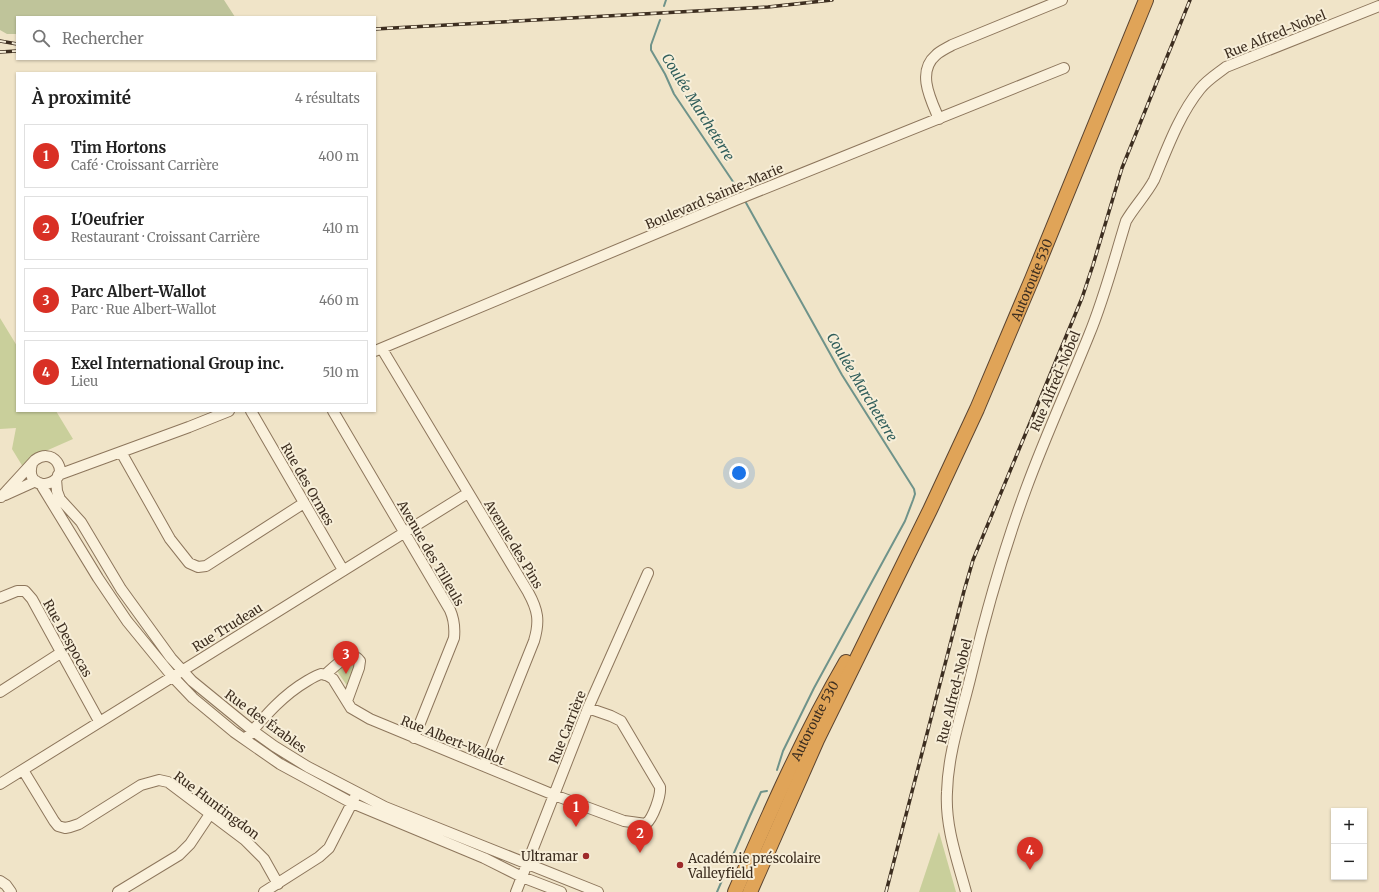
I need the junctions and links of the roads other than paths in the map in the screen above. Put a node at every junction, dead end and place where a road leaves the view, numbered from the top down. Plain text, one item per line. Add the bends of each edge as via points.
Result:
1 (1062, 0) edge
2 (1146, 0) edge
3 (1379, 6) edge
4 (1064, 68) dead end
5 (939, 119) junction
6 (378, 350) edge
7 (226, 412) edge
8 (251, 412) edge
9 (334, 412) edge
10 (121, 452) junction
11 (56, 462) junction
12 (32, 464) junction
13 (85, 464) junction
14 (57, 477) junction
15 (38, 482) junction
16 (468, 493) junction
17 (0, 497) edge
18 (304, 503) junction
19 (405, 532) junction
20 (907, 556) junction
21 (342, 570) junction
22 (648, 573) dead end
23 (0, 598) edge
24 (62, 652) junction
25 (181, 670) junction
26 (325, 675) junction
27 (172, 676) junction
28 (0, 692) edge
29 (346, 701) junction
30 (588, 708) junction
31 (99, 721) junction
32 (252, 730) junction
33 (414, 738) junction
34 (244, 739) junction
35 (484, 766) junction
36 (23, 770) junction
37 (0, 784) edge
38 (357, 792) junction
39 (554, 795) junction
40 (352, 803) junction
41 (210, 814) junction
42 (528, 864) junction
43 (522, 877) junction
44 (0, 881) edge
45 (278, 884) junction
46 (11, 892) edge
47 (118, 892) edge
48 (264, 892) edge
49 (516, 892) edge
50 (561, 892) edge
51 (598, 892) edge
52 (736, 892) edge
53 (750, 892) edge
54 (966, 892) edge

1 - 5 street via 936,54 928,64 926,76 928,90
2 - 20 highway, Autoroute 530 via 990,379
3 - 54 street, Rue Alfred-Nobel via 1226,67 1211,78 1187,107 1154,180 1126,222 1089,334 1026,488 981,634 953,750 948,772 947,813
4 - 5 street, Boulevard Sainte-Marie
5 - 6 street, Boulevard Sainte-Marie via 736,200
6 - 16 street, Avenue des Pins
7 - 10 street
8 - 18 street, Rue des Ormes
9 - 19 street, Avenue des Tilleuls
10 - 13 street
10 - 18 street via 170,539 189,563 198,567 206,566
11 - 12 street via 49,456 44,456
11 - 13 street
11 - 14 street via 59,470
12 - 15 street via 31,474
12 - 17 street
13 - 14 street
14 - 15 street via 49,484
14 - 25 street, Rue des Érables via 60,499 81,522 121,589
15 - 17 street
15 - 27 street, Rue des Érables via 120,612
16 - 19 street, Rue Trudeau
16 - 35 street, Avenue des Pins via 528,592 538,616 534,641
18 - 21 street, Rue des Ormes
19 - 21 street, Rue Trudeau
19 - 33 street, Avenue des Tilleuls via 450,610 455,630 452,645
20 - 52 highway, Autoroute 530 via 815,720 768,816
20 - 53 highway, Autoroute 530 via 818,740
21 - 25 street, Rue Trudeau
22 - 30 street, Rue Carrière
23 - 24 street, Rue Despocas via 17,591 25,591
24 - 28 street
24 - 31 street, Rue Despocas
25 - 27 street, Rue Trudeau
25 - 32 street, Rue des Érables
26 - 29 street, Rue Albert-Wallot via 330,676
26 - 29 street via 348,657 359,658 359,668
26 - 32 street via 314,677 287,695
27 - 31 street, Rue Trudeau
27 - 34 street, Rue des Érables via 193,698
29 - 33 street, Rue Albert-Wallot via 351,708 370,719
30 - 39 street, Rue Carrière
30 - 39 street, Rue Albert-Wallot via 620,722 660,787 660,795 652,816 646,824 631,822
31 - 36 street, Rue Trudeau
32 - 34 street
32 - 38 street, Rue des Érables via 308,768
33 - 35 street, Rue Albert-Wallot
34 - 40 street, Rue des Érables via 280,764
35 - 39 street, Rue Albert-Wallot
36 - 37 street, Rue Trudeau
36 - 41 street, Rue Huntingdon via 54,822 65,828 79,824 141,785 158,780 168,782
38 - 40 street
38 - 42 street, Rue des Érables via 385,807
39 - 42 street, Rue Carrière
40 - 43 street, Rue des Érables via 484,858
40 - 45 street via 329,848
41 - 45 street, Rue Huntingdon via 255,849 264,859
41 - 47 street via 190,844 179,855
42 - 43 street, Rue Carrière
42 - 51 street, Rue des Érables
43 - 49 street, Rue Carrière
43 - 50 street, Rue des Érables
44 - 46 street via 6,884
45 - 48 street

